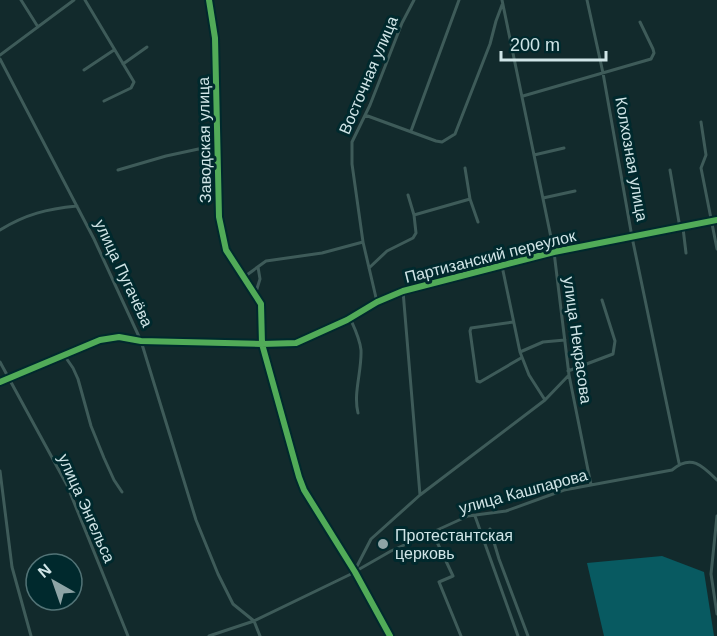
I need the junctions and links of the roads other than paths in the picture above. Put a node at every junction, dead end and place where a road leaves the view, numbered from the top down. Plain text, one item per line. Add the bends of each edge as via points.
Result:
1 (21, 0) edge
2 (85, 0) edge
3 (209, 0) edge
4 (414, 0) edge
5 (459, 0) edge
6 (587, 0) edge
7 (71, 1) edge
8 (503, 2) edge
9 (640, 22) dead end
10 (38, 27) junction
11 (147, 46) dead end
12 (114, 50) junction
13 (0, 57) edge
14 (123, 64) junction
15 (84, 70) dead end
16 (603, 73) junction
17 (523, 96) junction
18 (104, 101) dead end
19 (365, 115) junction
20 (701, 122) dead end
21 (411, 131) junction
22 (217, 145) junction
23 (564, 148) dead end
24 (534, 155) junction
25 (465, 168) dead end
26 (118, 170) dead end
27 (670, 170) dead end
28 (575, 191) dead end
29 (408, 195) dead end
30 (543, 198) junction
31 (470, 199) junction
32 (77, 206) junction
33 (414, 215) junction
34 (717, 220) edge
35 (478, 222) dead end
36 (710, 222) junction
37 (682, 228) junction
38 (0, 230) edge
39 (632, 237) junction
40 (363, 242) junction
41 (717, 249) edge
42 (554, 252) junction
43 (686, 253) dead end
44 (501, 266) junction
45 (258, 267) junction
46 (369, 268) junction
47 (244, 277) junction
48 (404, 291) junction
49 (255, 295) junction
50 (602, 300) dead end
51 (377, 302) junction
52 (350, 318) junction
53 (513, 322) junction
54 (565, 340) junction
55 (141, 341) junction
56 (262, 344) junction
57 (520, 352) junction
58 (64, 355) junction
59 (521, 358) junction
60 (0, 362) edge
61 (569, 373) junction
62 (10, 378) junction
63 (0, 382) edge
64 (545, 400) junction
65 (358, 413) dead end
66 (679, 464) junction
67 (0, 471) edge
68 (717, 480) edge
69 (591, 485) junction
70 (122, 492) dead end
71 (420, 495) junction
72 (475, 516) junction
73 (717, 516) edge
74 (490, 529) dead end
75 (425, 536) junction
76 (493, 566) junction
77 (502, 568) junction
78 (355, 572) junction
79 (717, 614) edge
80 (254, 621) junction
81 (31, 636) edge
82 (128, 636) edge
83 (209, 636) edge
84 (260, 636) edge
85 (390, 636) edge
86 (461, 636) edge
87 (518, 636) edge
88 (528, 636) edge

1 - 10 street
2 - 12 street
3 - 22 street, Заводская улица via 215,38
4 - 19 street, Восточная улица
5 - 21 street
6 - 16 street, Колхозная улица
7 - 10 street
8 - 17 street, улица Некрасова
8 - 21 street, улица Некрасова via 455,134 442,142
9 - 16 street via 653,57
10 - 13 street
11 - 14 street
12 - 14 street
12 - 15 street
13 - 32 street, улица Пугачёва
14 - 18 street via 134,85
16 - 17 street
16 - 39 street, Колхозная улица
17 - 24 street, улица Некрасова
19 - 21 street, улица Некрасова
19 - 40 street, Восточная улица via 352,142
20 - 36 street via 706,155 701,168
22 - 26 street
22 - 47 street, Заводская улица via 219,217 226,250
23 - 24 street
24 - 30 street, улица Некрасова
25 - 31 street
27 - 37 street
28 - 30 street
29 - 33 street
30 - 42 street, улица Некрасова
31 - 33 street
31 - 35 street
32 - 38 street via 49,208
32 - 55 street, улица Пугачёва
33 - 46 street via 416,233 412,238 387,251
34 - 36 street, Партизанский переулок
36 - 37 street, Партизанский переулок
36 - 41 street
37 - 39 street, Партизанский переулок
37 - 43 street
39 - 42 street, Партизанский переулок
39 - 66 street, Колхозная улица
40 - 45 street via 266,261
40 - 46 street, Восточная улица
42 - 44 street, Партизанский переулок
42 - 54 street, улица Некрасова
44 - 48 street, Партизанский переулок
44 - 53 street, Партизанский переулок
45 - 47 street
45 - 49 street via 260,279
46 - 51 street, Восточная улица
47 - 49 street, Заводская улица
48 - 51 street, Партизанский переулок
48 - 71 street
49 - 56 street, Заводская улица via 261,304
50 - 61 street via 615,341 613,354
51 - 52 street, Партизанский переулок
52 - 56 street, Партизанский переулок via 296,343
52 - 65 street via 361,352
53 - 57 street, Партизанский переулок
53 - 59 street via 471,328 477,381
54 - 57 street via 543,342
54 - 61 street, улица Некрасова
55 - 56 street, Партизанский переулок
55 - 58 street, Партизанский переулок via 119,337 100,340
55 - 80 street, улица Пугачёва via 213,563 233,604
56 - 78 street, Заводская улица via 298,477
57 - 59 street, Партизанский переулок
58 - 62 street, Партизанский переулок
58 - 70 street via 78,379 99,447
59 - 64 street, Партизанский переулок
60 - 62 street, улица Энгельса
61 - 64 street
61 - 69 street, улица Некрасова
62 - 63 street, Партизанский переулок
62 - 82 street, улица Энгельса via 67,485
64 - 71 street
66 - 68 street via 695,463
66 - 69 street, улица Кашпарова via 672,470
67 - 81 street via 12,567
69 - 72 street, улица Кашпарова via 564,490 506,511
71 - 78 street via 371,539
72 - 75 street, улица Кашпарова
72 - 76 street
73 - 79 street via 711,574
74 - 77 street
75 - 78 street, улица Кашпарова
75 - 86 street via 437,542 453,576 439,582
76 - 77 street
76 - 87 street
77 - 88 street
78 - 80 street, улица Кашпарова
78 - 85 street, Заводская улица
80 - 83 street, улица Кашпарова
80 - 84 street, улица Пугачёва

